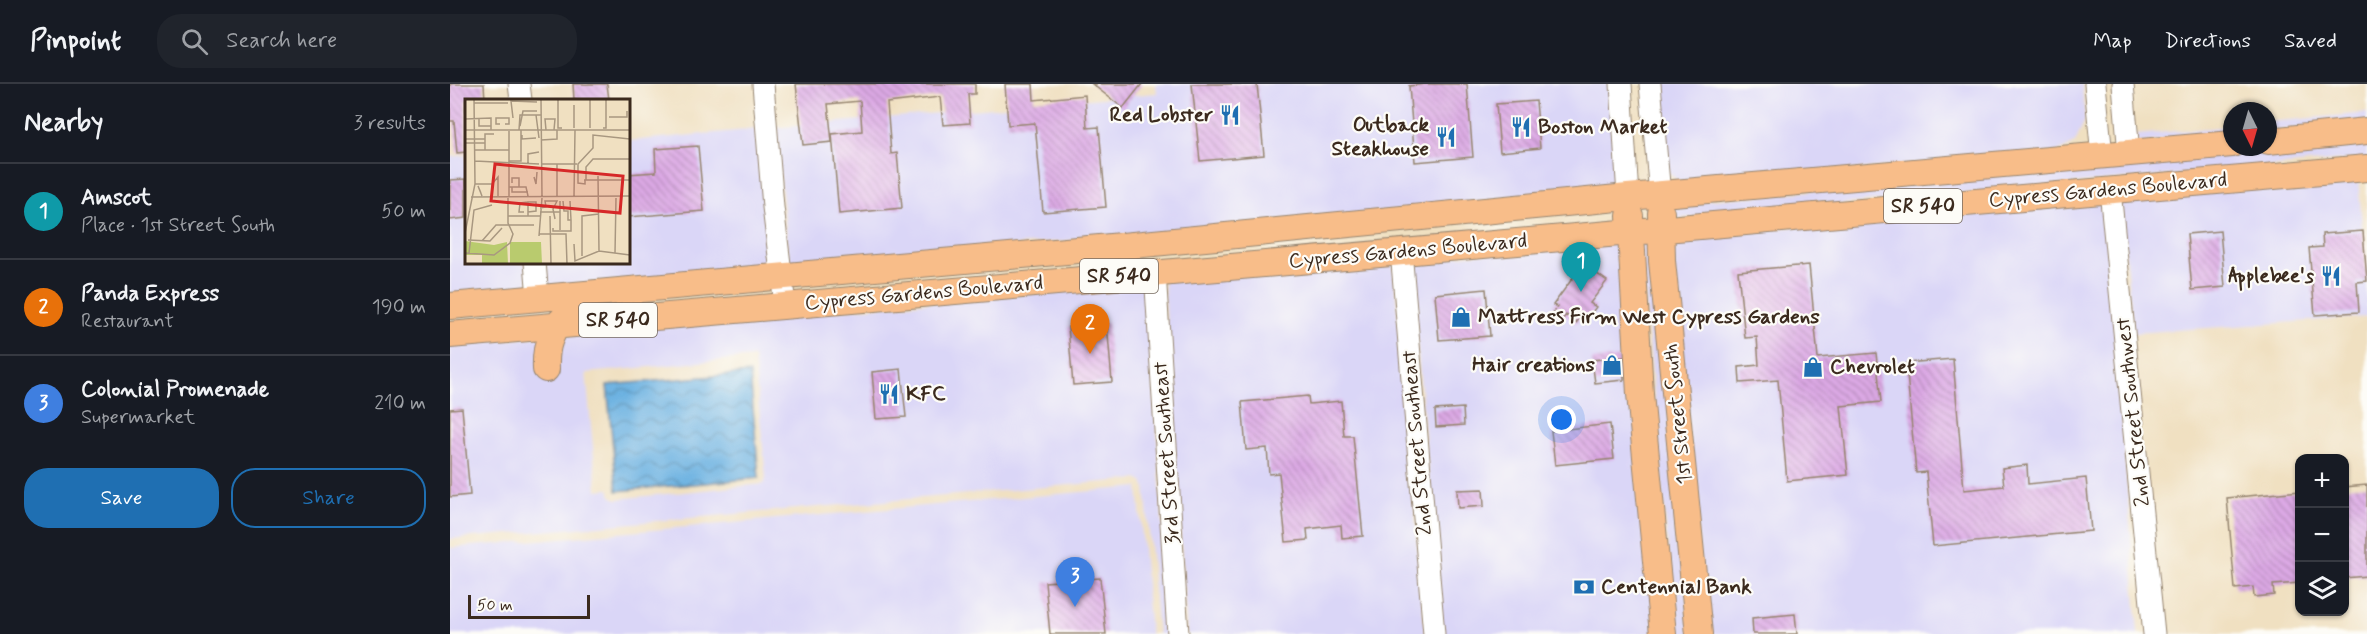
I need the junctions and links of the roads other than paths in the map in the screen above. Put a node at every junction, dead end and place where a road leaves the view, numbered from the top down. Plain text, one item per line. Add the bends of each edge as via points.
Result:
1 (519, 84) edge
2 (763, 84) edge
3 (1621, 84) edge
4 (1650, 84) edge
5 (2095, 84) edge
6 (2123, 84) edge
7 (521, 99) edge
8 (2367, 131) edge
9 (2277, 140) edge
10 (2223, 145) edge
11 (2129, 154) junction
12 (2102, 156) junction
13 (2367, 173) edge
14 (2110, 190) junction
15 (1660, 195) junction
16 (1628, 197) junction
17 (1389, 221) junction
18 (1662, 229) junction
19 (1284, 231) junction
20 (1631, 232) junction
21 (1401, 251) junction
22 (1281, 262) junction
23 (535, 264) edge
24 (1155, 273) junction
25 (783, 276) junction
26 (655, 287) junction
27 (538, 298) junction
28 (785, 305) junction
29 (450, 306) edge
30 (555, 326) junction
31 (450, 334) edge
32 (546, 369) dead end
33 (1178, 634) edge
34 (1434, 634) edge
35 (1663, 634) edge
36 (1699, 634) edge
37 (2154, 634) edge

1 - 7 street
2 - 25 street
3 - 16 street
4 - 15 street
5 - 12 street
6 - 11 street
8 - 9 main road
10 - 11 main road, Cypress Gardens Boulevard / SR 540
11 - 12 main road, Cypress Gardens Boulevard / SR 540
12 - 15 main road, Cypress Gardens Boulevard / SR 540
13 - 14 main road, Cypress Gardens Boulevard / SR 540
14 - 18 main road, Cypress Gardens Boulevard / SR 540
14 - 37 street, 2nd Street Southwest
15 - 16 main road, Cypress Gardens Boulevard / SR 540
15 - 18 main road, 1st Street South
16 - 17 main road, Cypress Gardens Boulevard / SR 540
16 - 20 main road, 1st Street South
17 - 19 main road, Cypress Gardens Boulevard / SR 540
17 - 22 main road via 1380,239 1298,250
18 - 20 main road, Cypress Gardens Boulevard / SR 540
18 - 36 main road, 1st Street South
19 - 24 main road via 1281,236 1183,259
19 - 25 main road, Cypress Gardens Boulevard / SR 540
20 - 21 main road, Cypress Gardens Boulevard / SR 540
20 - 35 main road, 1st Street South via 1640,394
21 - 22 main road, Cypress Gardens Boulevard / SR 540
21 - 34 street, 2nd Street Southeast
22 - 24 main road, Cypress Gardens Boulevard / SR 540
23 - 27 street
24 - 28 main road, Cypress Gardens Boulevard / SR 540
24 - 33 street, 3rd Street Southeast
25 - 26 main road, Cypress Gardens Boulevard / SR 540
25 - 28 street
26 - 27 main road, Cypress Gardens Boulevard / SR 540
26 - 30 main road via 571,311
27 - 29 main road, Cypress Gardens Boulevard / SR 540
27 - 31 main road
28 - 30 main road, Cypress Gardens Boulevard / SR 540
30 - 31 main road, Cypress Gardens Boulevard / SR 540
30 - 32 main road via 545,351

